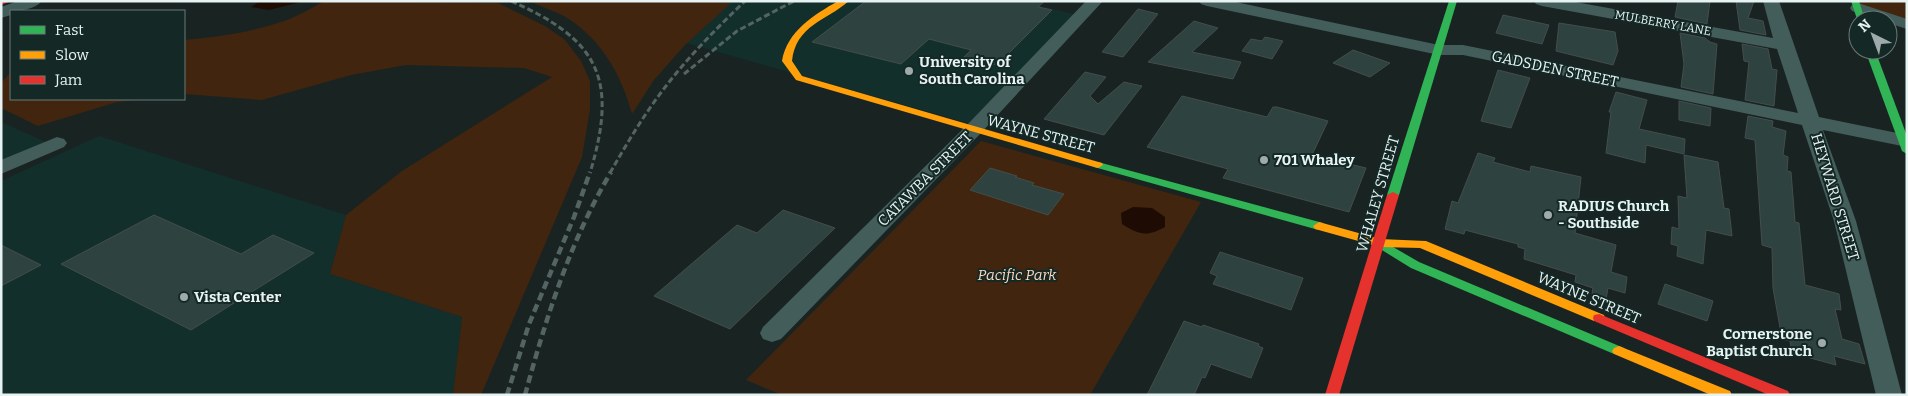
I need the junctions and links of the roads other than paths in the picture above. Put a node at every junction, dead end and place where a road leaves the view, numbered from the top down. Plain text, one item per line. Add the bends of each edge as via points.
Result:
1 (7, 1) edge
2 (34, 1) edge
3 (845, 1) edge
4 (1095, 1) edge
5 (1207, 1) edge
6 (1453, 1) edge
7 (1542, 1) edge
8 (1771, 1) edge
9 (1, 3) edge
10 (1, 13) edge
11 (1784, 45) junction
12 (1439, 50) junction
13 (1874, 60) edge
14 (1812, 122) junction
15 (973, 130) junction
16 (57, 143) dead end
17 (1904, 146) edge
18 (1, 168) edge
19 (1380, 243) junction
20 (772, 333) dead end
21 (1332, 395) edge
22 (1725, 395) edge
23 (1783, 395) edge
24 (1889, 395) edge

1 - 9 main road
2 - 10 street
3 - 15 main road, WAYNE STREET via 794,39 787,58 790,68 799,78
4 - 15 street, CATAWBA STREET
5 - 12 street, GADSDEN STREET
6 - 12 main road, WHALEY STREET
7 - 11 street, MULBERRY LANE
8 - 11 street, HEYWARD STREET
11 - 14 street, HEYWARD STREET
12 - 14 street, GADSDEN STREET via 1463,50
12 - 19 main road, WHALEY STREET
13 - 17 main road
14 - 17 street, GADSDEN STREET
14 - 24 street, HEYWARD STREET via 1845,222
15 - 19 main road, WAYNE STREET
15 - 20 street, CATAWBA STREET
16 - 18 street
19 - 21 main road, WHALEY STREET
19 - 22 main road, WAYNE STREET via 1415,265
19 - 23 main road, WAYNE STREET via 1422,244

